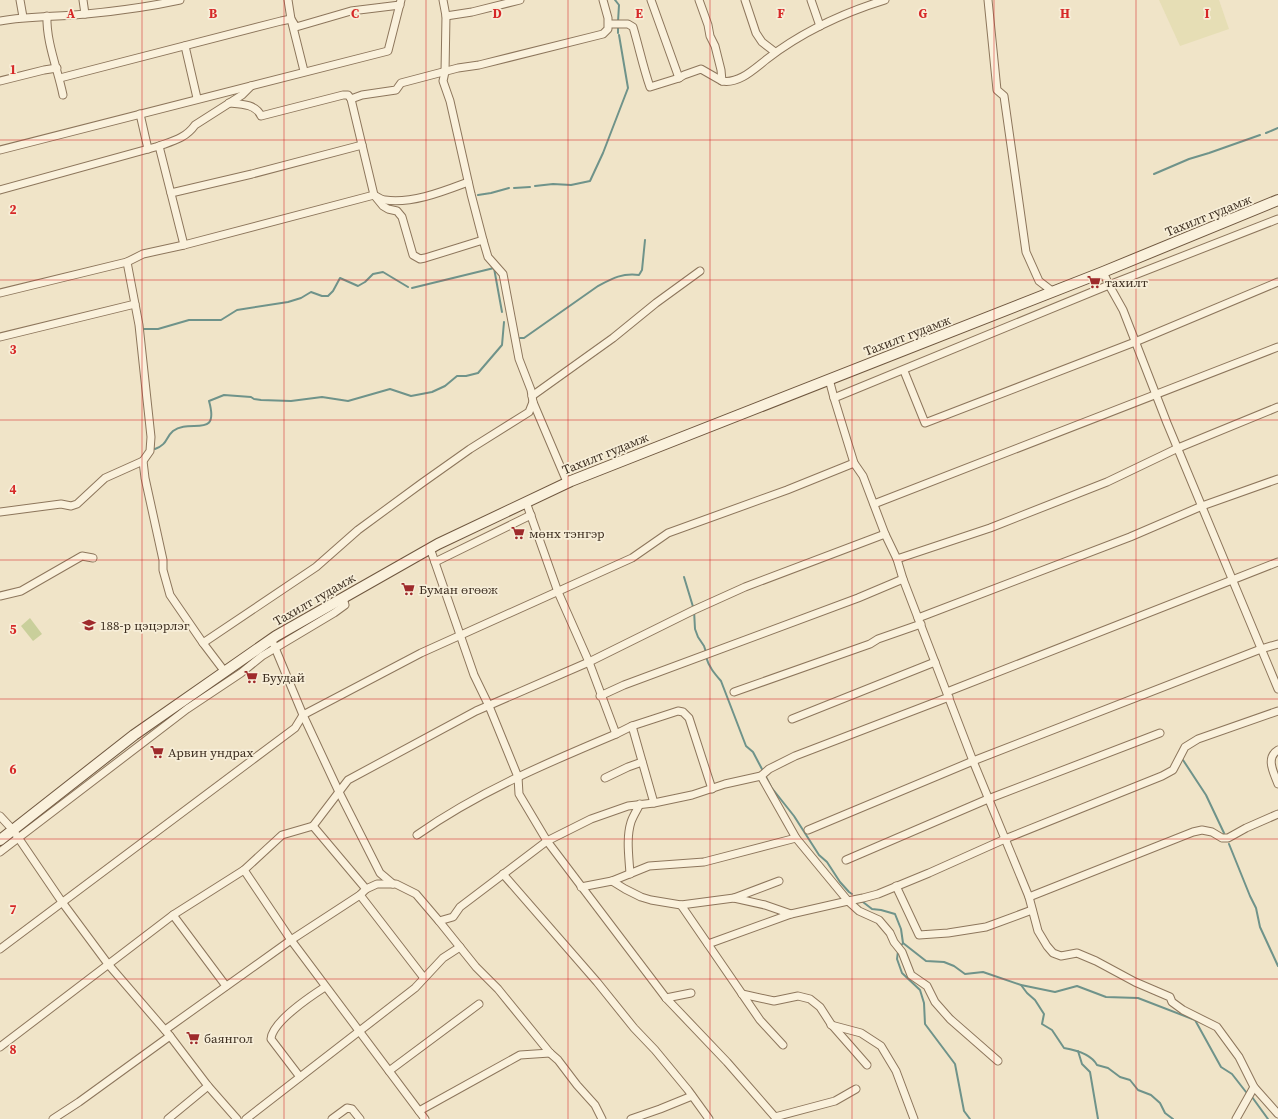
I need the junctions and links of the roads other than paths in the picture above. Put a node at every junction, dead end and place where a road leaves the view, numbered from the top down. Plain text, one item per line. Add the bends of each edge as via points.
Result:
1 (20, 0) edge
2 (83, 0) edge
3 (180, 0) edge
4 (288, 0) edge
5 (443, 0) edge
6 (520, 0) edge
7 (603, 0) edge
8 (651, 0) edge
9 (699, 0) edge
10 (745, 0) edge
11 (811, 0) edge
12 (885, 0) edge
13 (988, 0) edge
14 (875, 1) edge
15 (401, 2) edge
16 (146, 4) edge
17 (85, 14) junction
18 (47, 16) junction
19 (446, 16) junction
20 (23, 17) junction
21 (291, 19) junction
22 (0, 21) edge
23 (609, 24) junction
24 (820, 26) junction
25 (185, 46) junction
26 (775, 52) junction
27 (57, 68) junction
28 (304, 71) junction
29 (445, 72) junction
30 (60, 78) junction
31 (679, 78) junction
32 (0, 81) edge
33 (722, 81) junction
34 (250, 86) junction
35 (63, 95) dead end
36 (197, 98) junction
37 (351, 99) junction
38 (229, 103) junction
39 (140, 114) junction
40 (362, 145) junction
41 (159, 146) junction
42 (148, 149) junction
43 (0, 150) edge
44 (468, 182) junction
45 (0, 190) edge
46 (170, 193) junction
47 (374, 195) junction
48 (1278, 200) edge
49 (1278, 219) edge
50 (483, 240) junction
51 (184, 244) junction
52 (127, 262) junction
53 (700, 271) dead end
54 (1103, 272) junction
55 (1278, 282) edge
56 (1109, 285) junction
57 (1052, 292) junction
58 (0, 293) edge
59 (135, 304) junction
60 (0, 337) edge
61 (1135, 342) junction
62 (1278, 347) edge
63 (904, 370) junction
64 (829, 379) junction
65 (1156, 394) junction
66 (834, 398) junction
67 (533, 399) junction
68 (1278, 407) edge
69 (1178, 448) junction
70 (143, 461) junction
71 (854, 463) junction
72 (1278, 479) edge
73 (567, 482) junction
74 (526, 502) junction
75 (874, 504) junction
76 (1202, 506) junction
77 (0, 512) edge
78 (531, 516) junction
79 (885, 534) junction
80 (430, 548) junction
81 (93, 558) dead end
82 (897, 559) junction
83 (434, 562) junction
84 (1278, 562) edge
85 (903, 579) junction
86 (1232, 580) junction
87 (558, 592) junction
88 (0, 596) edge
89 (919, 621) junction
90 (461, 635) junction
91 (203, 643) junction
92 (273, 643) junction
93 (1278, 644) edge
94 (1261, 649) junction
95 (589, 662) junction
96 (935, 662) junction
97 (225, 672) junction
98 (1278, 689) edge
99 (734, 692) dead end
100 (948, 694) junction
101 (600, 696) junction
102 (489, 706) junction
103 (1278, 711) edge
104 (303, 715) junction
105 (792, 719) dead end
106 (632, 726) junction
107 (1160, 733) dead end
108 (616, 734) junction
109 (134, 735) junction
110 (139, 745) junction
111 (1278, 750) edge
112 (973, 761) junction
113 (642, 762) junction
114 (100, 769) junction
115 (761, 776) junction
116 (518, 777) junction
117 (605, 778) dead end
118 (1278, 784) edge
119 (712, 789) junction
120 (339, 792) junction
121 (988, 799) junction
122 (654, 803) junction
123 (640, 804) junction
124 (1278, 814) edge
125 (1, 818) edge
126 (313, 826) junction
127 (808, 830) dead end
128 (16, 834) junction
129 (417, 835) dead end
130 (796, 838) junction
131 (0, 840) edge
132 (1005, 840) junction
133 (547, 841) junction
134 (0, 852) edge
135 (846, 860) dead end
136 (244, 870) junction
137 (503, 874) junction
138 (630, 874) junction
139 (612, 881) junction
140 (779, 881) dead end
141 (393, 884) junction
142 (896, 886) junction
143 (581, 887) junction
144 (366, 889) junction
145 (360, 895) junction
146 (1029, 897) junction
147 (734, 898) junction
148 (848, 901) junction
149 (62, 902) junction
150 (681, 904) junction
151 (1032, 910) junction
152 (791, 914) junction
153 (173, 915) junction
154 (439, 921) junction
155 (291, 940) junction
156 (708, 944) junction
157 (460, 947) junction
158 (0, 949) edge
159 (108, 964) junction
160 (424, 978) junction
161 (226, 986) junction
162 (325, 987) junction
163 (691, 993) dead end
164 (742, 994) junction
165 (666, 998) junction
166 (479, 1004) dead end
167 (831, 1024) junction
168 (359, 1030) junction
169 (167, 1033) junction
170 (783, 1045) dead end
171 (0, 1047) edge
172 (550, 1053) junction
173 (998, 1061) dead end
174 (867, 1065) dead end
175 (389, 1071) junction
176 (300, 1077) junction
177 (208, 1086) junction
178 (1254, 1087) junction
179 (856, 1090) dead end
180 (692, 1096) junction
181 (419, 1111) junction
182 (1278, 1114) edge
183 (53, 1119) edge
184 (168, 1119) edge
185 (237, 1119) edge
186 (246, 1119) edge
187 (332, 1119) edge
188 (360, 1119) edge
189 (425, 1119) edge
190 (602, 1119) edge
191 (631, 1119) edge
192 (709, 1119) edge
193 (914, 1119) edge
194 (1236, 1119) edge

1 - 20 street
2 - 17 street
3 - 16 street
4 - 21 street
5 - 19 street
6 - 19 street
7 - 23 street
8 - 31 street
9 - 33 street via 715,46
10 - 26 street via 756,33 762,42
11 - 24 street
12 - 14 street
13 - 57 street via 997,90 1004,96 1026,252 1039,281
14 - 24 street
15 - 21 street via 350,11 296,28
15 - 28 street via 388,50
16 - 17 street
17 - 18 street
18 - 20 street
18 - 27 street via 46,27
19 - 29 street
20 - 22 street
21 - 25 street
21 - 28 street
23 - 29 street via 603,34
23 - 31 street via 628,24 633,27 650,87
24 - 26 street
25 - 30 street
25 - 36 street
26 - 33 street via 735,81
27 - 30 street
27 - 32 street
28 - 34 street
29 - 37 street via 401,83 396,90 355,96
29 - 44 street via 443,82 450,101
30 - 35 street
31 - 33 street via 702,69
34 - 36 street
34 - 38 street
36 - 39 street
37 - 38 street via 348,95 343,95 261,116 259,110 252,106
37 - 40 street
38 - 41 street via 195,125 183,137
39 - 42 street
39 - 43 street
40 - 46 street
40 - 47 street
41 - 42 street
41 - 46 street
42 - 45 street
44 - 47 street via 438,193 402,201 384,200
44 - 50 street
46 - 51 street
47 - 50 street via 383,206 397,211 402,217 411,252 416,257 425,258
47 - 51 street
48 - 54 main road, Тахилт гудамж
49 - 56 street
50 - 67 street via 488,257 503,274 519,359
51 - 52 street via 143,254
52 - 58 street
52 - 59 street
53 - 67 street
54 - 56 street
54 - 57 main road, Тахилт гудамж
55 - 61 street
56 - 61 street via 1123,310
56 - 63 street
57 - 64 main road, Тахилт гудамж
59 - 60 street
59 - 70 street via 151,437 150,451
61 - 63 street via 924,423
61 - 65 street
62 - 65 street
63 - 66 street
64 - 66 street
64 - 73 main road, Тахилт гудамж
65 - 69 street
65 - 75 street
66 - 71 street
67 - 73 street
67 - 91 street via 529,412 404,495 358,530 316,567
68 - 69 street
69 - 76 street
69 - 82 street via 1107,482 990,528
70 - 77 street via 105,478 77,504
70 - 91 street via 167,586 170,595
71 - 75 street via 863,476
71 - 87 street via 668,532 632,558
72 - 76 street
73 - 74 main road, Тахилт гудамж
74 - 78 street
74 - 80 main road, Тахилт гудамж
75 - 79 street
76 - 86 street
76 - 89 street
78 - 83 street
78 - 87 street
79 - 82 street
79 - 95 street via 745,587
80 - 83 street
80 - 92 main road, Тахилт гудамж via 343,598
81 - 88 street via 82,556 21,591
82 - 85 street
83 - 90 street
84 - 86 street
85 - 89 street
85 - 101 street
86 - 94 street
86 - 100 street
87 - 90 street
87 - 95 street
89 - 96 street
89 - 99 street via 878,638 870,644
90 - 102 street via 474,675
90 - 104 street via 421,653
91 - 97 street
92 - 97 main road, Тахилт гудамж
92 - 104 street
92 - 110 street via 241,673
93 - 94 street
94 - 98 street
94 - 112 street
95 - 101 street
95 - 102 street
96 - 100 street
96 - 105 street
97 - 109 main road, Тахилт гудамж
100 - 112 street
100 - 115 street via 794,756
101 - 108 street
102 - 116 street
102 - 120 street via 348,780
103 - 132 street via 1198,739 1186,747 1173,770 1162,776
104 - 120 street
104 - 149 street via 295,728
106 - 108 street
106 - 113 street
106 - 119 street via 678,711 684,712 689,718
107 - 121 street
108 - 116 street
109 - 110 street
109 - 114 main road, Тахилт гудамж
110 - 114 street
111 - 118 street via 1271,760
112 - 121 street
112 - 127 street
113 - 117 street
113 - 122 street
114 - 128 main road, Тахилт гудамж
115 - 119 street
115 - 130 street
116 - 129 street via 484,794
116 - 133 street via 519,794
119 - 122 street
120 - 126 street
120 - 141 street via 380,873
121 - 132 street
121 - 135 street
122 - 123 street
123 - 133 street via 591,819
123 - 138 street via 631,821 628,848
124 - 146 street via 1228,838 1202,830 1193,832
125 - 128 street
126 - 136 street via 282,835
126 - 144 street
128 - 131 main road, Тахилт гудамж
128 - 134 street
128 - 149 street
130 - 138 street via 704,862 649,866
130 - 148 street
132 - 142 street
132 - 146 street
133 - 137 street
133 - 143 street
136 - 153 street
136 - 155 street
137 - 154 street via 460,907 453,917
137 - 180 street
138 - 139 street
139 - 143 street
139 - 150 street via 641,897
140 - 147 street
141 - 144 street via 377,884
141 - 154 street via 416,894
142 - 148 street
142 - 151 street via 919,935 986,927
143 - 165 street
144 - 145 street
145 - 155 street
145 - 160 street
146 - 151 street
147 - 150 street
147 - 152 street
148 - 152 street
148 - 173 street via 859,911 879,920 902,952 911,975 927,986 935,1002 950,1019
149 - 158 street
149 - 159 street
150 - 156 street
151 - 178 street via 1038,931 1053,953 1061,956 1077,953 1096,961 1170,997 1172,1002 1183,1010 1217,1027 1239,1057
152 - 156 street
153 - 159 street
153 - 161 street
154 - 157 street
155 - 161 street
155 - 162 street
156 - 164 street
157 - 160 street via 443,958
157 - 172 street
159 - 169 street
159 - 171 street
160 - 168 street via 415,988
161 - 169 street
162 - 168 street
162 - 176 street via 305,999 271,1033 271,1039
163 - 165 street
164 - 167 street via 774,1001 798,996 810,999 820,1007
164 - 170 street via 760,1020
165 - 179 street via 728,1062 775,1117 835,1101
166 - 175 street
167 - 174 street
167 - 193 street via 861,1033 882,1046 896,1071
168 - 175 street
168 - 176 street
169 - 177 street
169 - 183 street via 79,1102
172 - 181 street via 520,1055
172 - 190 street via 595,1105
175 - 181 street
176 - 186 street
177 - 184 street
177 - 185 street
178 - 182 street
178 - 194 street
180 - 191 street
180 - 192 street
181 - 189 street
187 - 188 street via 347,1108 352,1109

